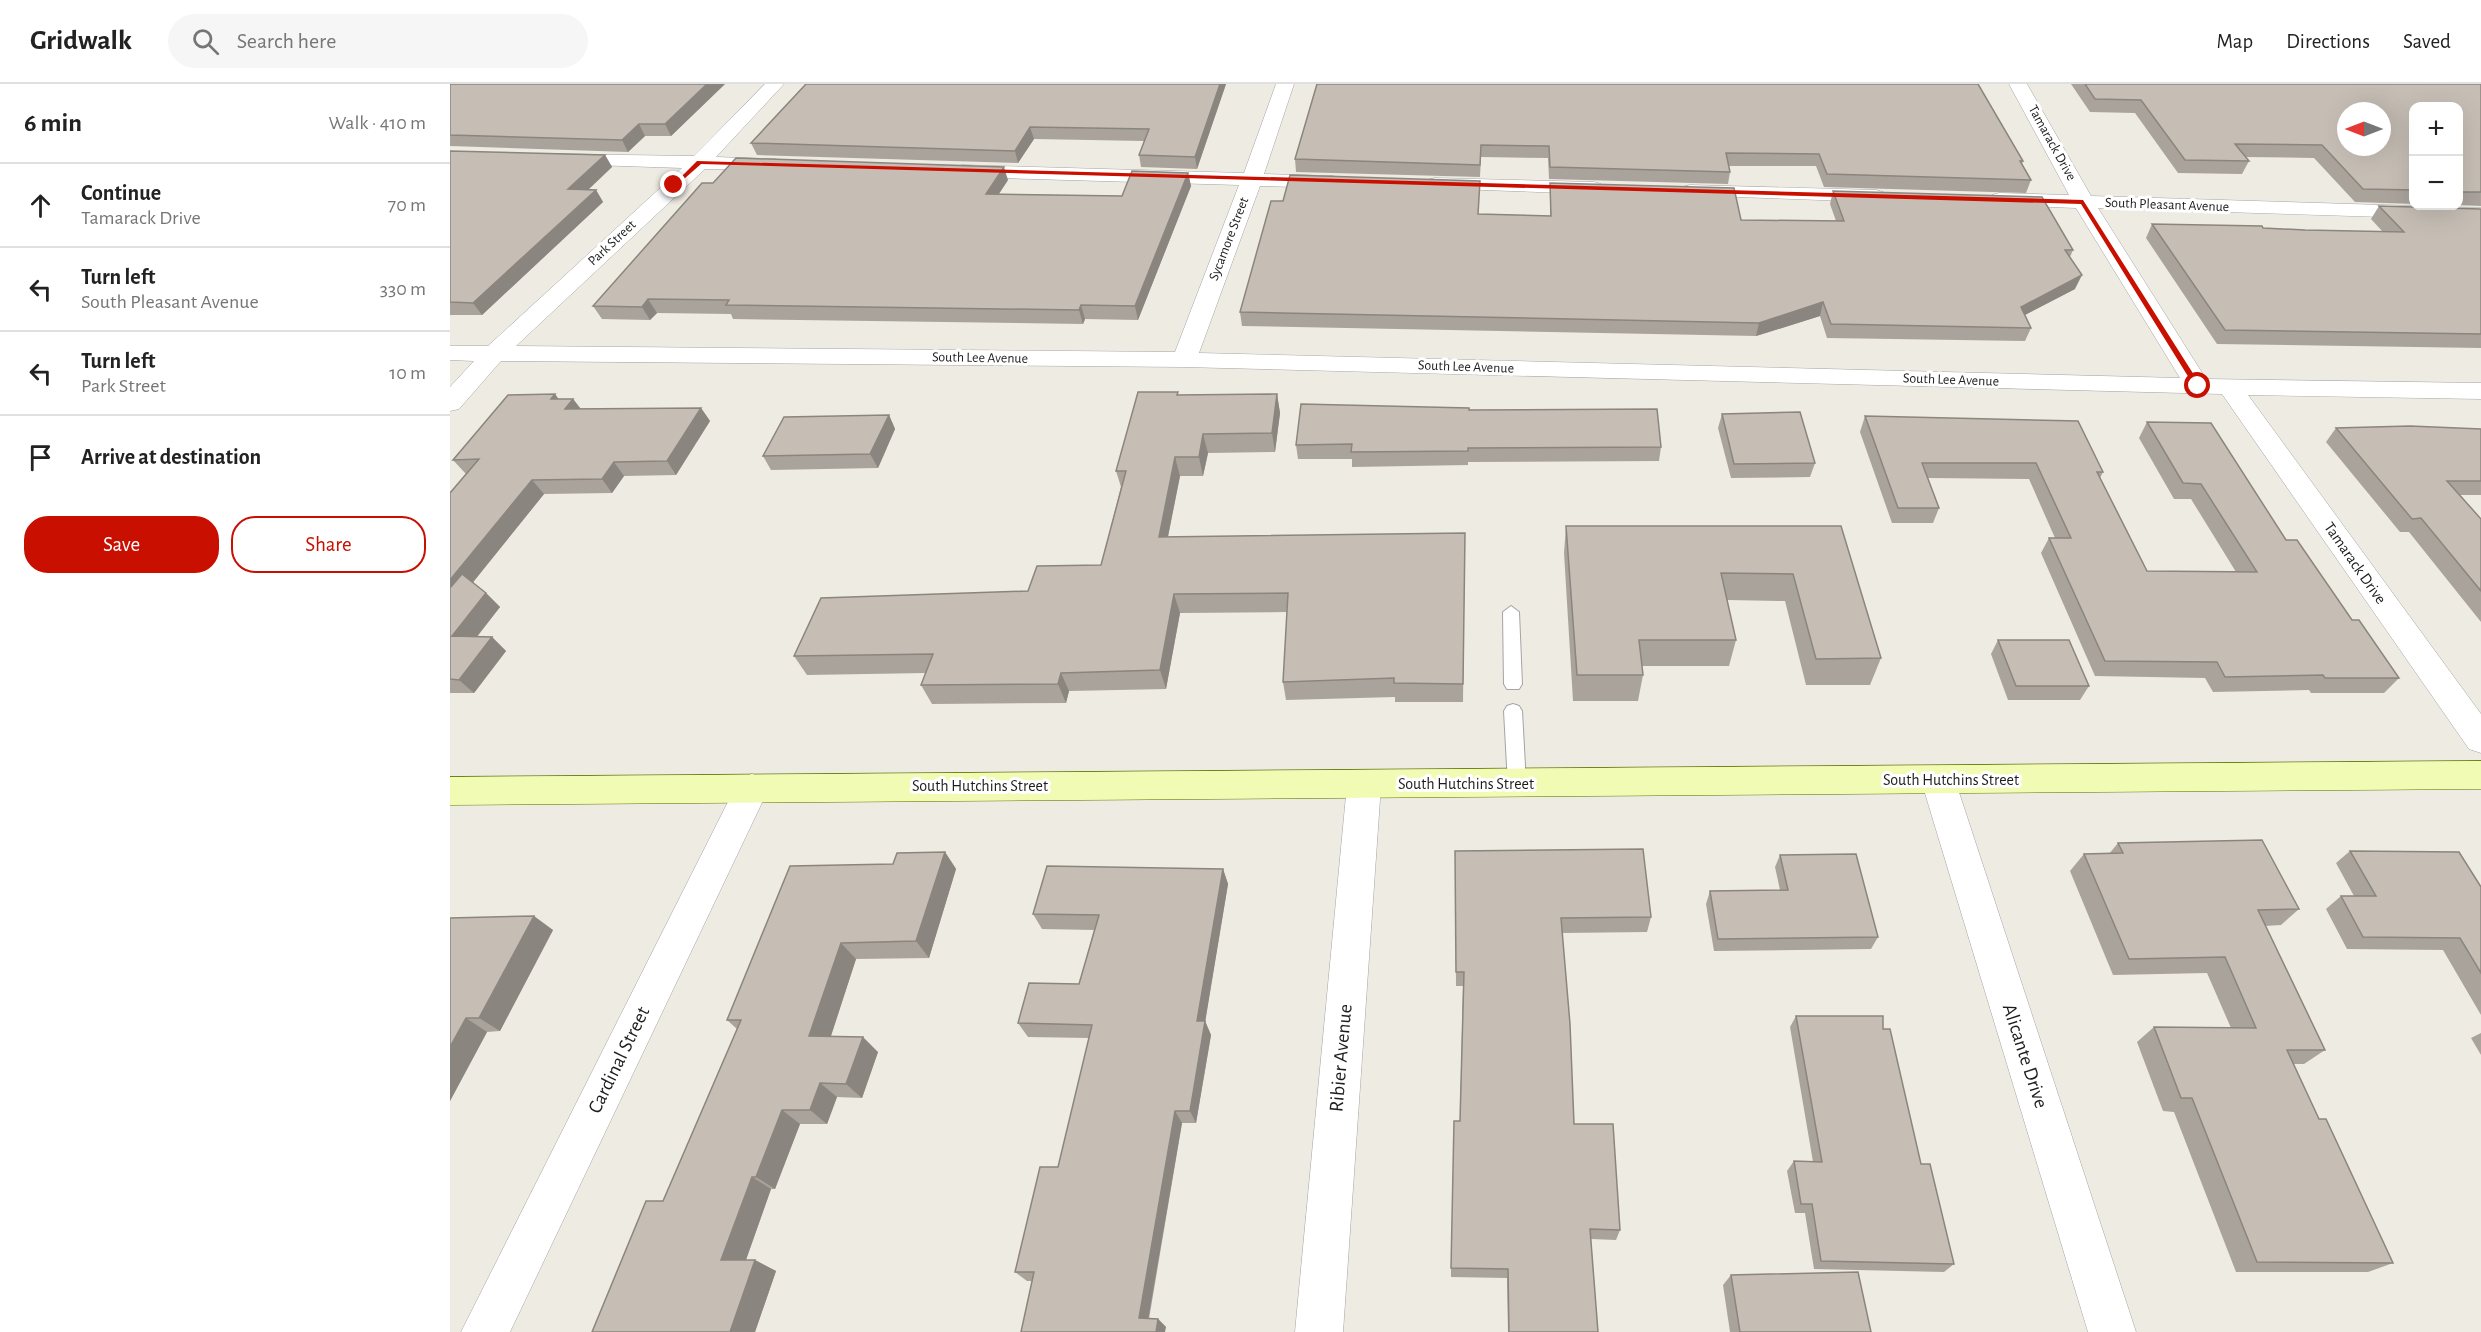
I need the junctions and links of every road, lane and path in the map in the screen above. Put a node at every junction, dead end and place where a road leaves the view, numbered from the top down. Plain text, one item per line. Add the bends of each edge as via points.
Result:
1 (776, 84) edge
2 (1285, 84) edge
3 (2018, 84) edge
4 (545, 157) edge
5 (699, 163) junction
6 (793, 165) edge
7 (946, 170) edge
8 (1252, 180) junction
9 (1358, 182) edge
10 (1417, 184) edge
11 (1618, 189) edge
12 (1665, 190) edge
13 (1902, 196) edge
14 (1982, 199) edge
15 (2083, 202) junction
16 (2481, 214) edge
17 (450, 353) edge
18 (494, 354) junction
19 (1184, 360) junction
20 (2198, 386) junction
21 (2229, 386) junction
22 (2481, 391) edge
23 (450, 403) edge
24 (1511, 612) dead end
25 (1513, 684) dead end
26 (1513, 711) dead end
27 (2481, 740) edge
28 (2481, 775) edge
29 (1938, 780) junction
30 (1517, 784) junction
31 (1364, 785) junction
32 (752, 788) junction
33 (450, 791) edge
34 (485, 1332) edge
35 (1319, 1332) edge
36 (2112, 1332) edge

1 - 5 street, Park Street
2 - 8 street, Sycamore Street
3 - 15 street, Tamarack Drive
4 - 5 street
5 - 6 street
5 - 18 street, Park Street
7 - 8 street
8 - 9 street
8 - 19 street, Sycamore Street
10 - 11 street
12 - 13 street
14 - 15 street, South Pleasant Avenue
15 - 16 street, South Pleasant Avenue
15 - 20 street, Tamarack Drive
17 - 18 street, South Lee Avenue
18 - 19 street, South Lee Avenue
18 - 23 street, Park Street
19 - 20 street, South Lee Avenue
20 - 21 street, South Lee Avenue
21 - 22 street, South Lee Avenue
21 - 27 street, Tamarack Drive
24 - 25 lane
26 - 30 lane
28 - 29 main road, South Hutchins Street
29 - 30 main road, South Hutchins Street
29 - 36 street, Alicante Drive
30 - 31 main road, South Hutchins Street
31 - 32 main road, South Hutchins Street
31 - 35 street, Ribier Avenue
32 - 33 main road, South Hutchins Street
32 - 34 street, Cardinal Street

